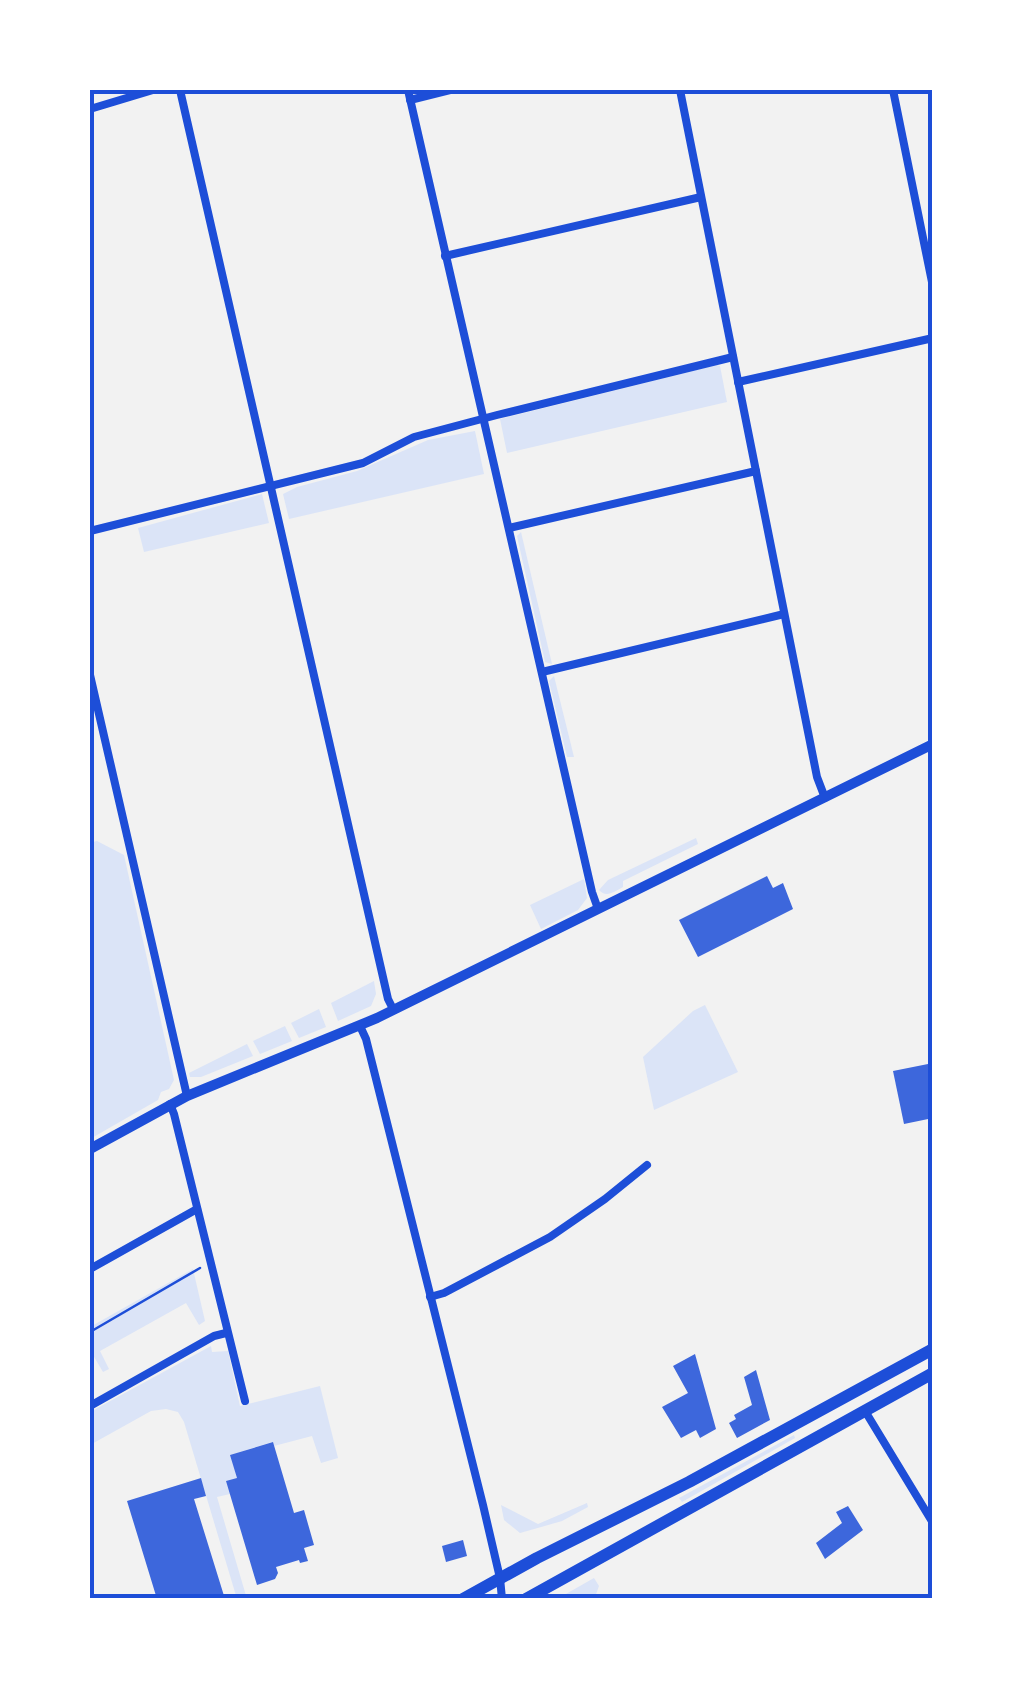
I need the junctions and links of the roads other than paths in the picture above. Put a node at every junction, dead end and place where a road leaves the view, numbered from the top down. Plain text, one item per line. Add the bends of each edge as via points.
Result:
1 (153, 90) edge
2 (180, 90) edge
3 (450, 90) edge
4 (680, 90) edge
5 (893, 90) edge
6 (408, 95) edge
7 (90, 109) edge
8 (701, 197) junction
9 (444, 256) junction
10 (933, 287) edge
11 (933, 338) edge
12 (733, 357) junction
13 (738, 382) junction
14 (484, 418) junction
15 (756, 471) junction
16 (272, 486) junction
17 (509, 528) junction
18 (90, 531) edge
19 (784, 614) junction
20 (542, 672) junction
21 (90, 675) edge
22 (933, 744) edge
23 (825, 798) junction
24 (598, 909) junction
25 (394, 1009) junction
26 (360, 1026) junction
27 (187, 1096) junction
28 (170, 1104) junction
29 (90, 1148) edge
30 (647, 1165) dead end
31 (197, 1209) junction
32 (90, 1269) edge
33 (430, 1297) junction
34 (226, 1333) junction
35 (933, 1349) edge
36 (933, 1373) edge
37 (245, 1401) dead end
38 (90, 1406) edge
39 (865, 1411) junction
40 (933, 1524) edge
41 (500, 1578) junction
42 (462, 1599) edge
43 (502, 1599) edge
44 (526, 1599) edge

1 - 7 street
2 - 16 street
3 - 6 street
4 - 8 street
5 - 10 street
6 - 9 street
8 - 9 street
8 - 12 street
9 - 14 street
11 - 13 street
12 - 13 street
12 - 14 street
13 - 15 street
14 - 16 street via 414,437 363,463
14 - 17 street
15 - 17 street
15 - 19 street
16 - 18 street
16 - 25 street
17 - 20 street
19 - 20 street
19 - 23 street
20 - 24 street
21 - 27 street
22 - 23 street
23 - 24 street
24 - 25 street
25 - 26 street
26 - 27 street
26 - 33 street
27 - 28 street
28 - 29 street
28 - 31 street
30 - 33 street via 550,1237
31 - 32 street
31 - 34 street
33 - 41 street
34 - 37 street
34 - 38 street
35 - 41 main road
36 - 39 main road
39 - 40 street
39 - 44 main road
41 - 42 main road
41 - 43 street

